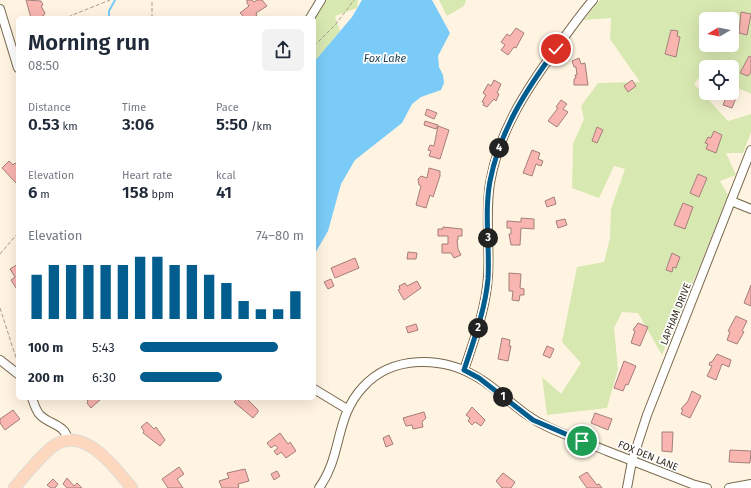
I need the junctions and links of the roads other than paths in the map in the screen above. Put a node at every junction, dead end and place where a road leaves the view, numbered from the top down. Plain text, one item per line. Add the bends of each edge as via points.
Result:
1 (321, 0) edge
2 (593, 0) edge
3 (0, 9) edge
4 (311, 16) edge
5 (16, 61) edge
6 (751, 150) edge
7 (731, 201) junction
8 (751, 209) edge
9 (0, 360) edge
10 (464, 370) junction
11 (16, 372) edge
12 (316, 390) edge
13 (33, 400) edge
14 (347, 409) junction
15 (68, 440) junction
16 (632, 461) junction
17 (751, 484) edge
18 (14, 488) edge
19 (132, 488) edge
20 (319, 488) edge
21 (627, 488) edge
22 (707, 488) edge
23 (729, 488) edge

1 - 4 street
2 - 10 street via 527,91 502,140 494,164 488,198 487,286
3 - 5 street
6 - 7 street, LAPHAM DRIVE
7 - 8 street
7 - 16 street, LAPHAM DRIVE via 647,415
9 - 11 street
10 - 14 street, FOX DEN LANE via 427,362 391,366 363,387
10 - 16 street, FOX DEN LANE via 479,378 533,420
12 - 14 street
13 - 15 street via 40,416 66,432
14 - 20 street, FOX DEN LANE via 334,459
15 - 18 main road via 52,448
15 - 19 main road via 81,441 95,449
16 - 21 street, LAPHAM DRIVE
16 - 22 street, FOX DEN LANE
17 - 23 street

